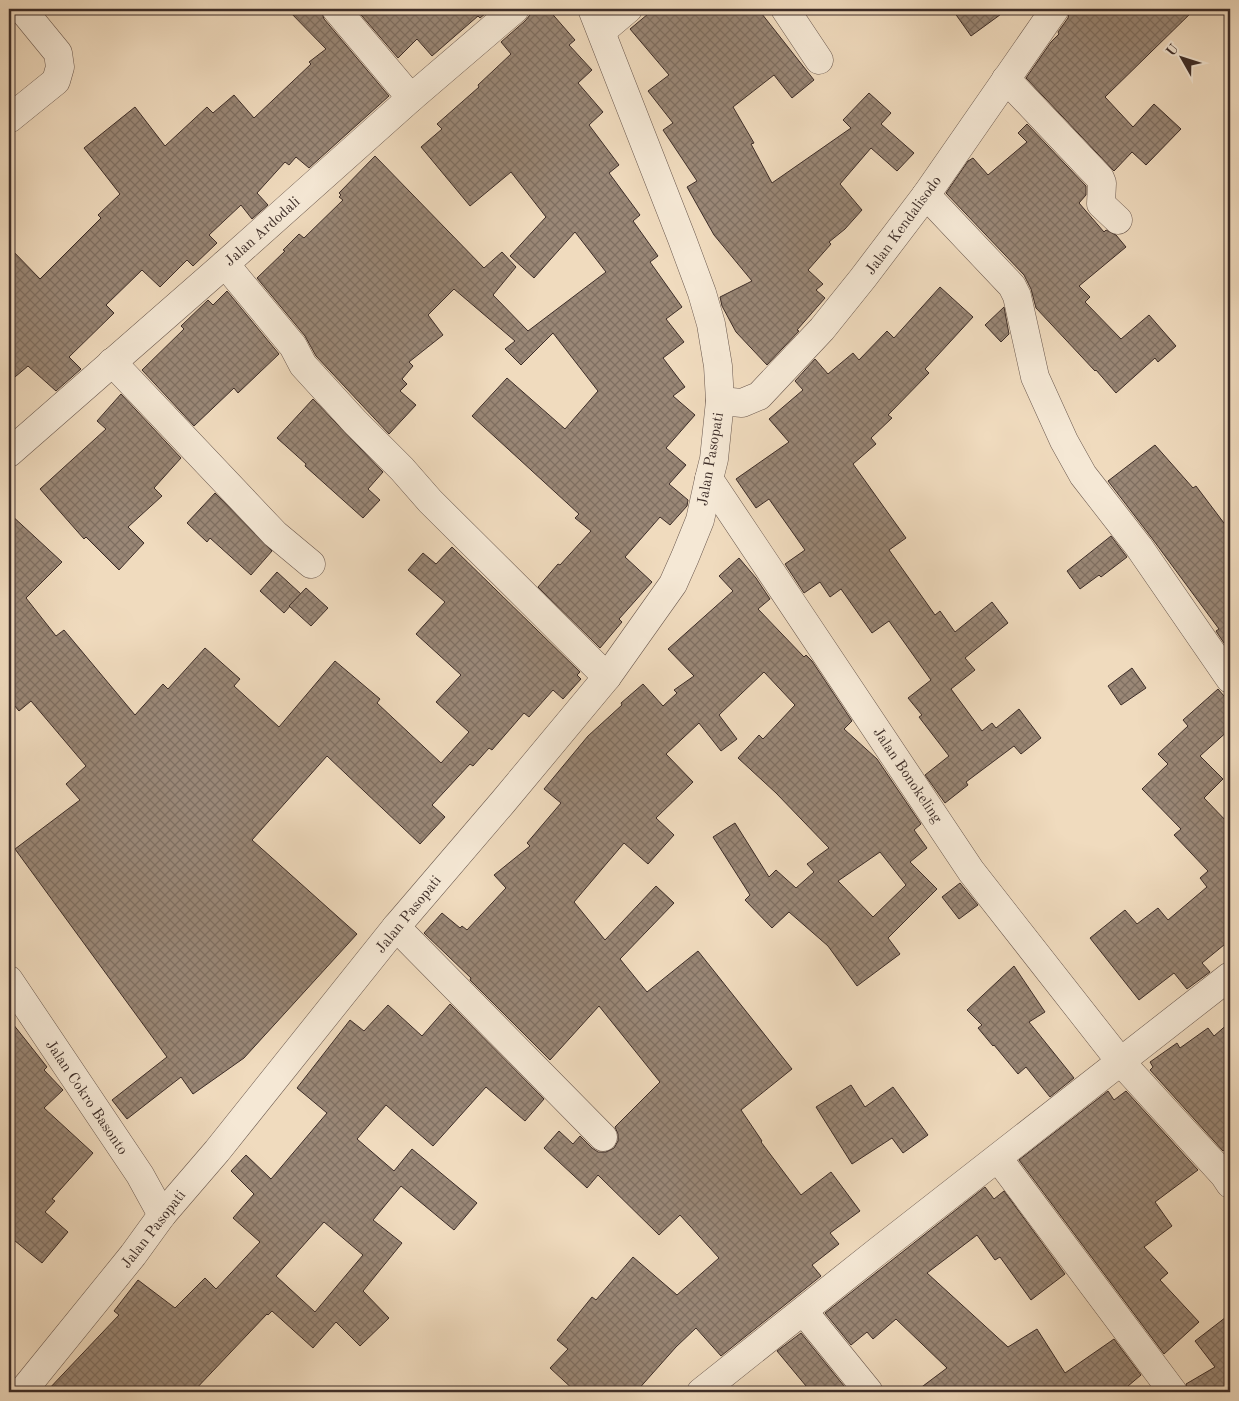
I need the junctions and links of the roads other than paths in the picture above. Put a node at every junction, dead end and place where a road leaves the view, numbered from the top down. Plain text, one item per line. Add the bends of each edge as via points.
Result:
1 (22, 9) edge
2 (336, 9) edge
3 (515, 9) edge
4 (628, 9) edge
5 (785, 9) edge
6 (1055, 9) edge
7 (597, 20) edge
8 (819, 60) dead end
9 (1006, 79) junction
10 (411, 98) junction
11 (9, 119) edge
12 (926, 195) junction
13 (1118, 220) dead end
14 (225, 264) junction
15 (112, 362) junction
16 (720, 401) junction
17 (9, 453) edge
18 (709, 479) junction
19 (311, 564) dead end
20 (606, 677) junction
21 (1230, 679) edge
22 (396, 926) junction
23 (1230, 976) edge
24 (10, 985) edge
25 (1120, 1061) junction
26 (603, 1137) dead end
27 (998, 1158) junction
28 (1230, 1184) edge
29 (162, 1216) junction
30 (804, 1312) junction
31 (22, 1392) edge
32 (701, 1392) edge
33 (870, 1392) edge
34 (1173, 1392) edge

1 - 11 street via 58,53 60,67 56,81
2 - 10 street
3 - 10 street, Jalan Ardodali
4 - 7 street
5 - 8 street
6 - 9 street, Jalan Kendalisodo
7 - 16 street, Jalan Pasopati via 702,293 711,324
9 - 12 street, Jalan Kendalisodo
9 - 13 street via 1100,178 1101,204
10 - 14 street, Jalan Ardodali
12 - 16 street, Jalan Kendalisodo via 828,322 759,396 742,403
12 - 21 street via 1012,286 1035,376 1064,441 1083,475 1139,547
14 - 15 street, Jalan Ardodali
14 - 20 street via 293,346 303,366 430,501
15 - 17 street, Jalan Ardodali
15 - 19 street via 275,534
16 - 18 street, Jalan Pasopati
18 - 20 street, Jalan Pasopati via 700,520 673,584
18 - 25 street, Jalan Bonokeling via 971,871
20 - 22 street, Jalan Pasopati
22 - 26 street
22 - 29 street, Jalan Pasopati
23 - 25 street
24 - 29 street, Jalan Cokro Basonto via 140,1175
25 - 27 street
25 - 28 street, Jalan Bonokeling
27 - 30 street
27 - 34 street
29 - 31 street, Jalan Pasopati
30 - 32 street
30 - 33 street

